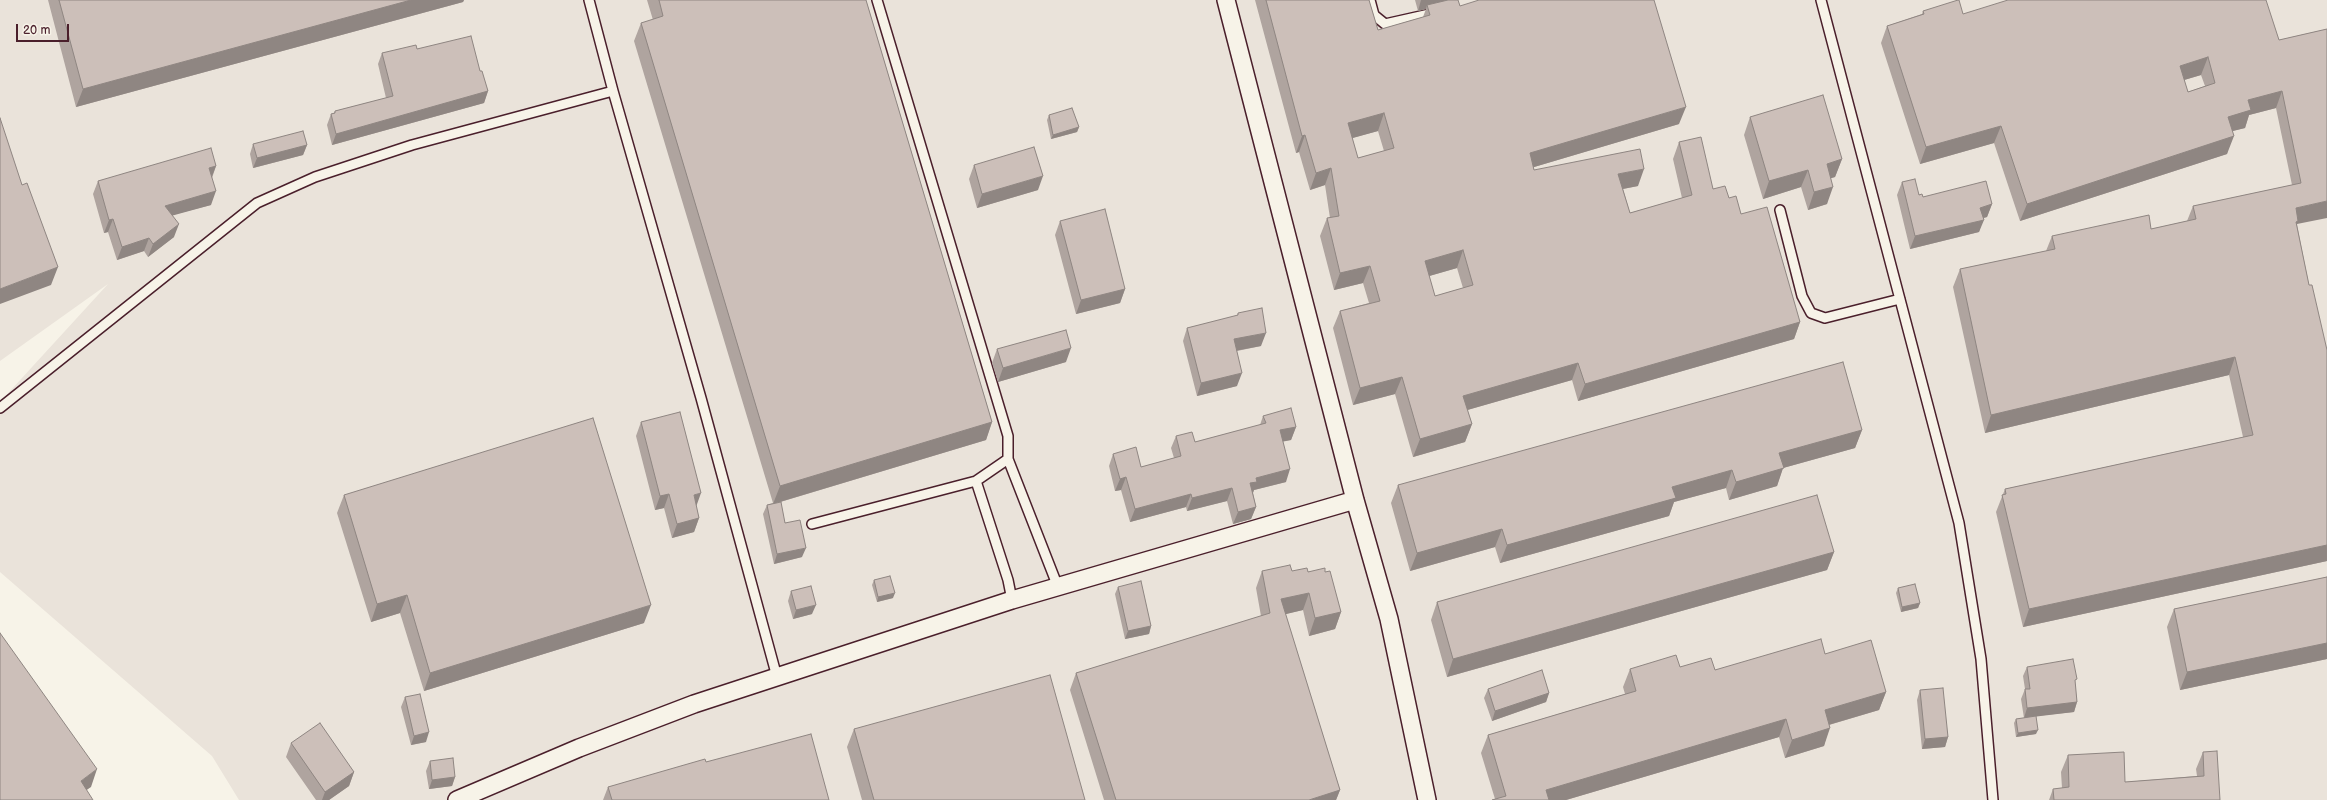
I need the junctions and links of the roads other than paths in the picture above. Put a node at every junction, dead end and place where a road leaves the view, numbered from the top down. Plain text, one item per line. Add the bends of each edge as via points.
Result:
1 (589, 0) edge
2 (876, 0) edge
3 (1226, 0) edge
4 (1370, 0) edge
5 (1821, 0) edge
6 (1441, 12) edge
7 (613, 91) junction
8 (1780, 210) dead end
9 (1900, 299) junction
10 (0, 408) edge
11 (1008, 459) junction
12 (976, 481) junction
13 (1355, 500) junction
14 (812, 524) dead end
15 (1058, 587) junction
16 (1012, 600) junction
17 (777, 677) junction
18 (457, 800) edge
19 (1427, 800) edge
20 (1993, 800) edge

1 - 7 lane
2 - 11 lane via 1008,436
3 - 13 street
4 - 6 lane via 1374,15 1385,24
5 - 9 lane
7 - 10 lane via 412,145 315,177 257,203
7 - 17 lane via 701,398
8 - 9 lane via 1802,296 1812,313 1825,318
9 - 20 lane via 1959,523 1981,659
11 - 12 lane
11 - 15 lane
12 - 14 lane
12 - 16 lane
13 - 15 street
13 - 19 street via 1389,619
15 - 16 street
16 - 17 street
17 - 18 street via 687,707 579,748

